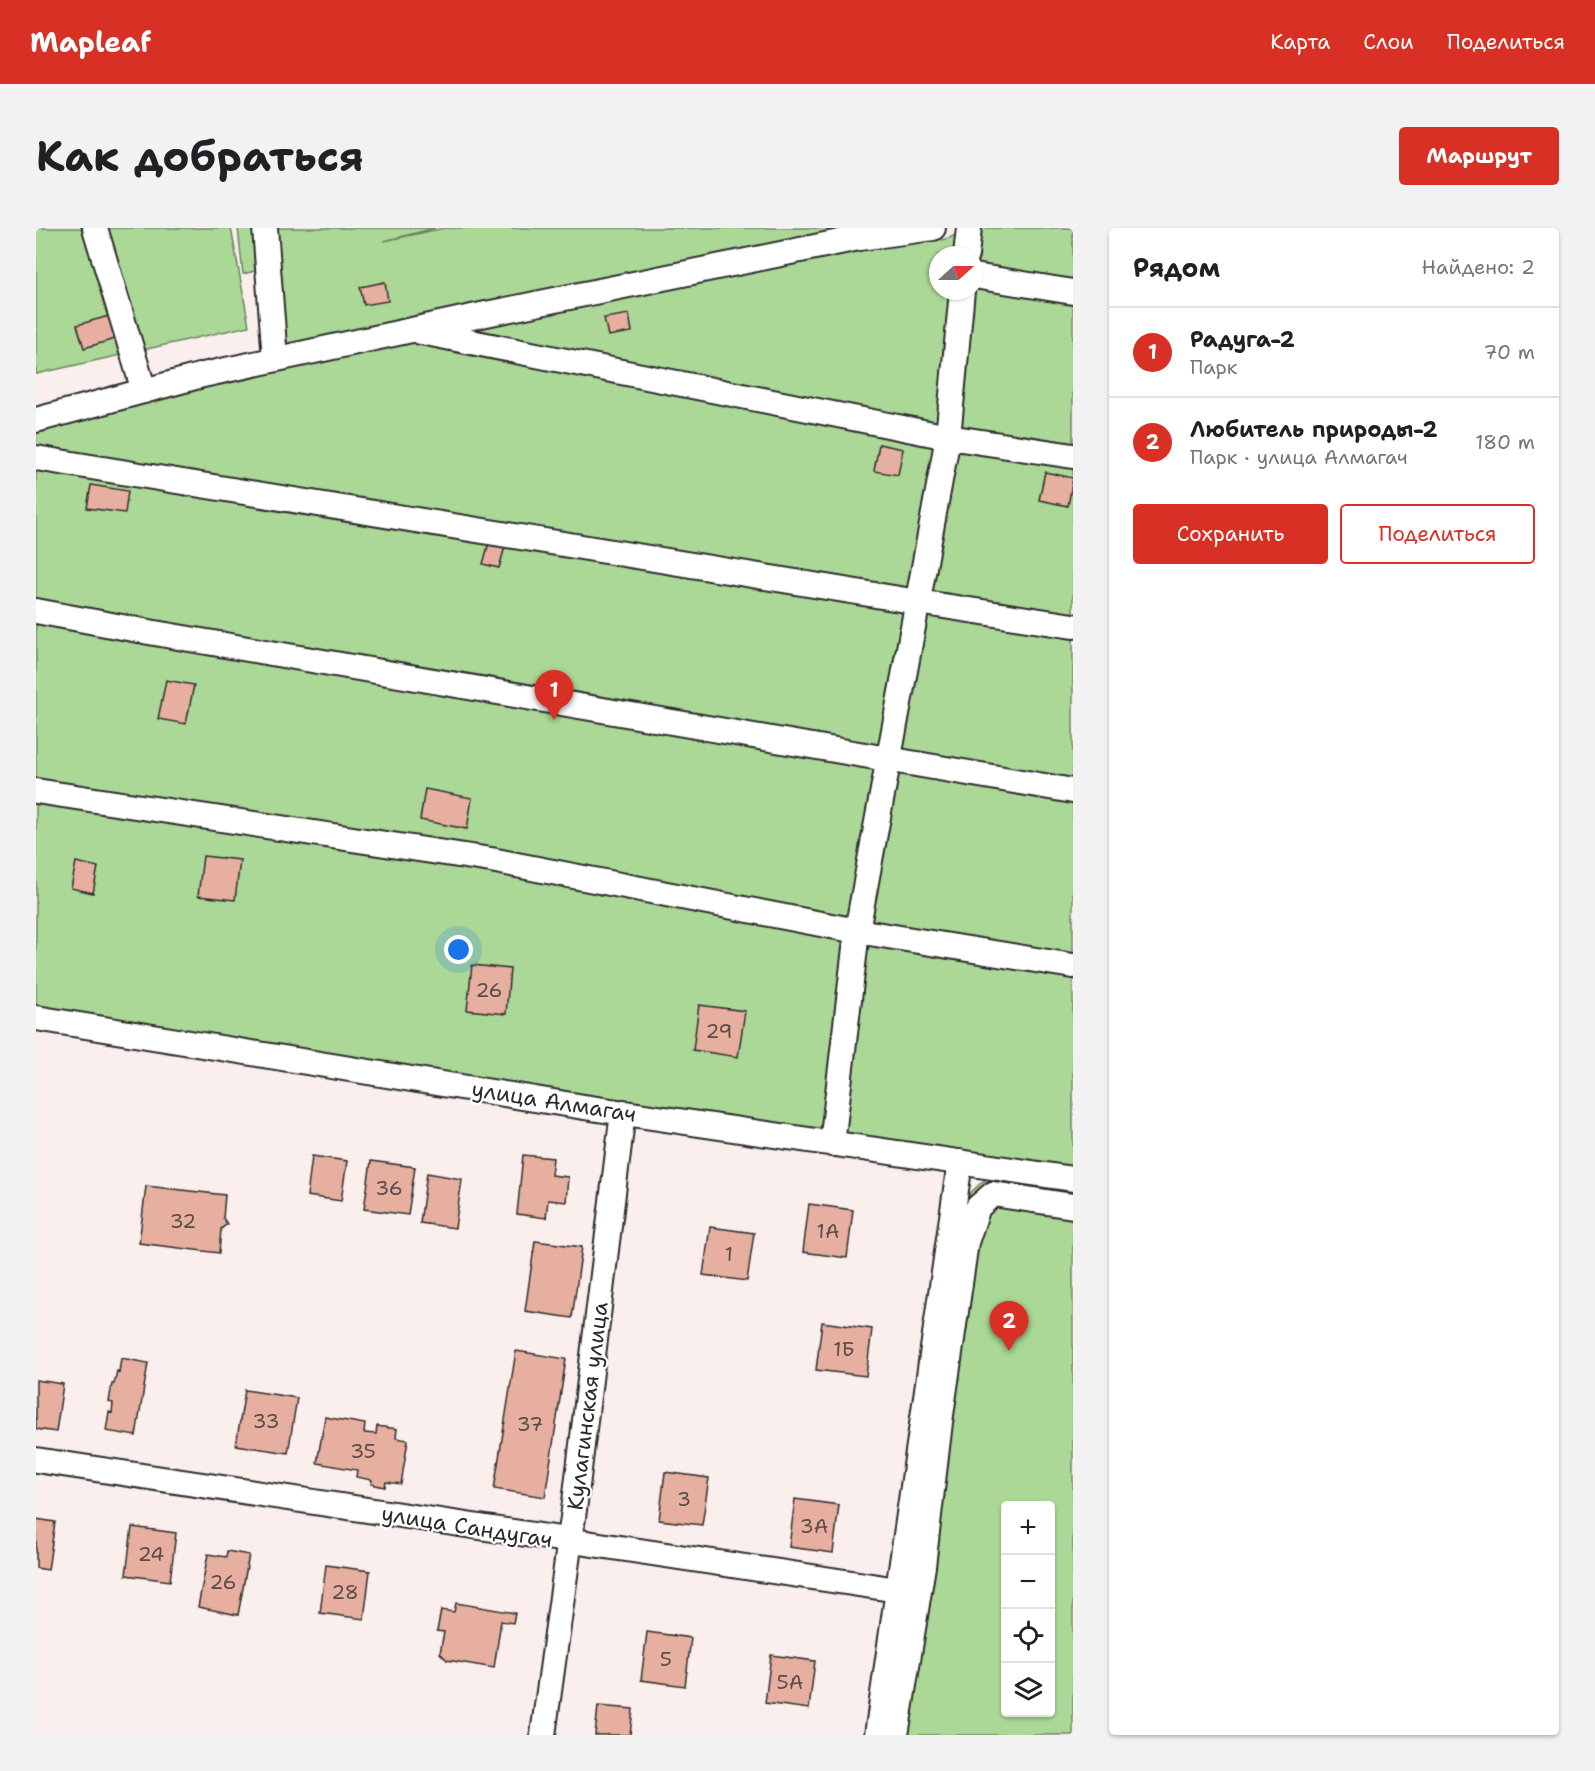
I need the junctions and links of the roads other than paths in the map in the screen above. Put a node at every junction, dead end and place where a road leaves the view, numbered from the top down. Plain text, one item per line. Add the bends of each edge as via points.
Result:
1 (94, 228) edge
2 (265, 228) edge
3 (933, 228) edge
4 (969, 228) edge
5 (967, 246) edge
6 (983, 277) edge
7 (1073, 292) edge
8 (961, 300) edge
9 (412, 330) junction
10 (275, 359) junction
11 (144, 391) junction
12 (36, 420) edge
13 (948, 437) junction
14 (1073, 456) edge
15 (36, 458) edge
16 (918, 603) junction
17 (36, 610) edge
18 (1073, 626) edge
19 (890, 760) junction
20 (36, 791) edge
21 (1073, 791) edge
22 (857, 931) junction
23 (1073, 966) edge
24 (36, 1018) edge
25 (624, 1112) junction
26 (832, 1144) junction
27 (960, 1161) junction
28 (1073, 1179) edge
29 (1073, 1206) edge
30 (36, 1460) edge
31 (570, 1541) junction
32 (898, 1590) junction
33 (543, 1735) edge
34 (877, 1735) edge
35 (896, 1735) edge

1 - 11 street
2 - 10 street
3 - 9 street via 859,238
4 - 5 street
6 - 7 street
8 - 13 street
9 - 10 street
9 - 13 street
10 - 11 street
11 - 12 street
13 - 14 street
13 - 16 street
15 - 16 street
16 - 18 street
16 - 19 street
17 - 19 street
19 - 21 street
19 - 22 street
20 - 22 street via 491,860
22 - 23 street
22 - 26 street
24 - 25 street, улица Алмагач
25 - 26 street, улица Алмагач
25 - 31 street, Кулагинская улица
26 - 27 street, улица Алмагач
27 - 28 street, улица Алмагач
27 - 32 street
29 - 35 street via 993,1194 978,1207 966,1242
30 - 31 street, улица Сандугач
31 - 32 street, улица Сандугач
31 - 33 street, Кулагинская улица
32 - 34 street

